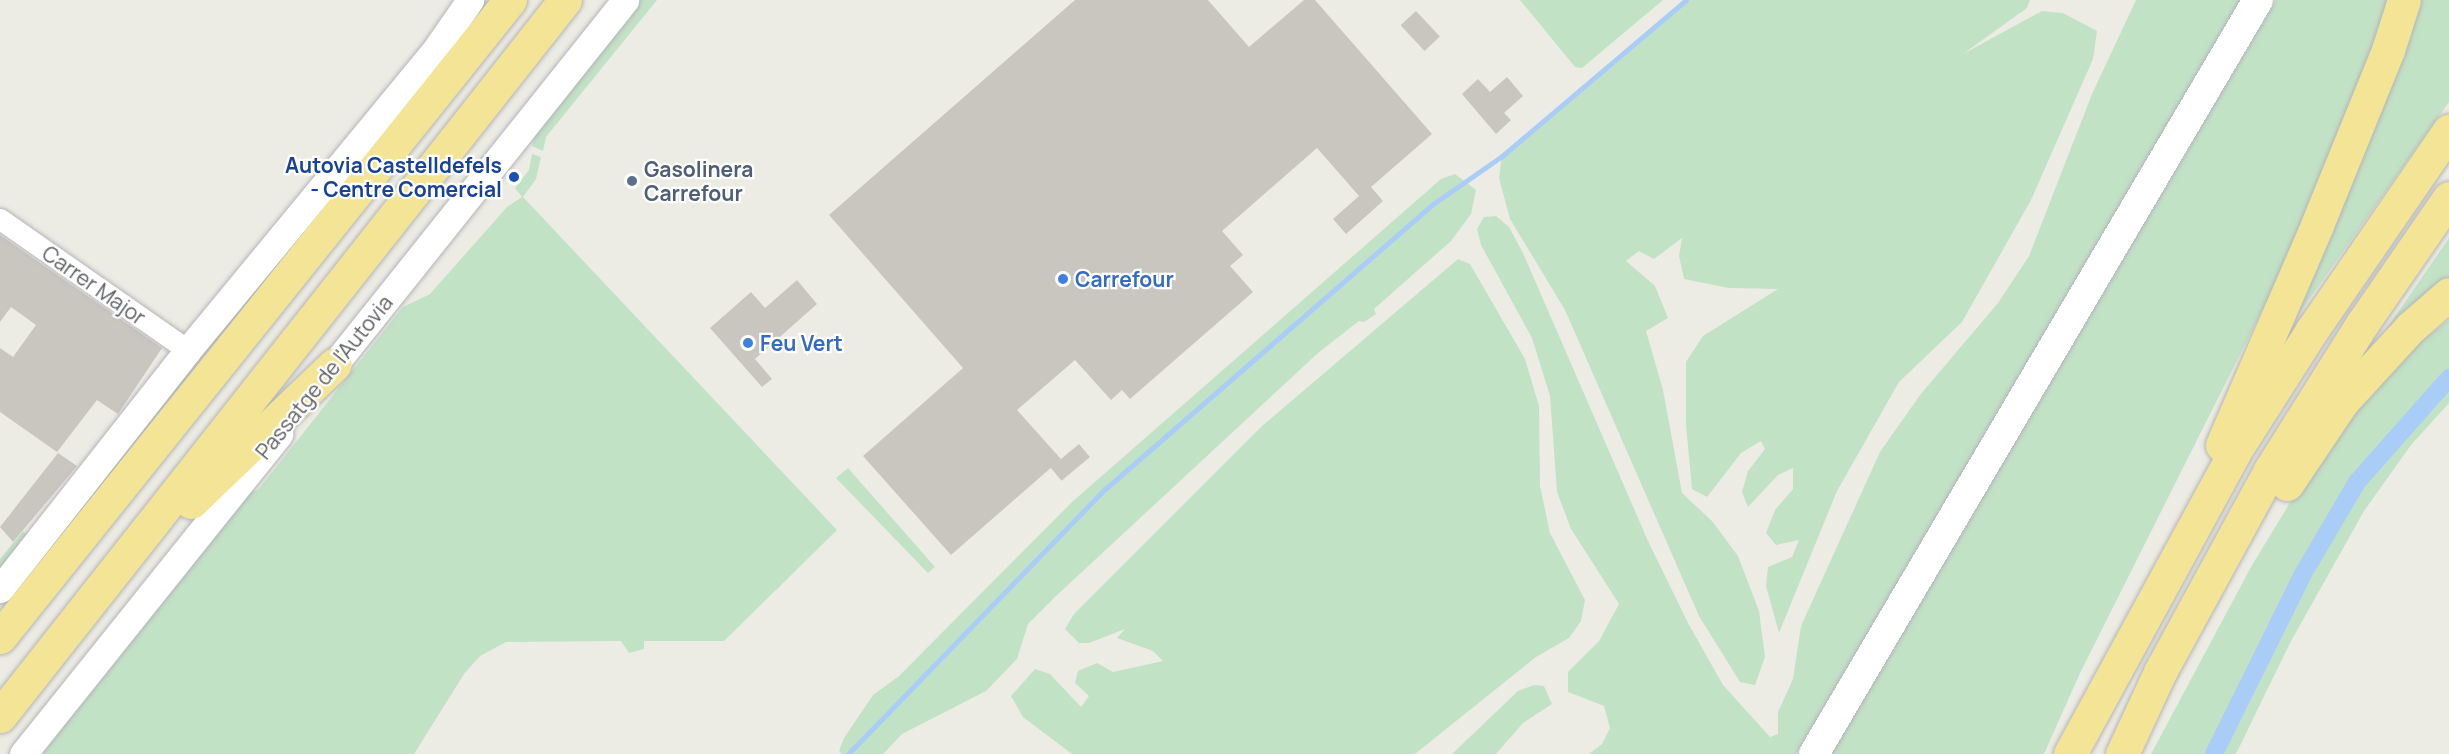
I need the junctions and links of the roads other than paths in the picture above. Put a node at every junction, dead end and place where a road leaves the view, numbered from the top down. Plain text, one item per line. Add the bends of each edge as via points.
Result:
1 (470, 0) edge
2 (510, 0) edge
3 (565, 0) edge
4 (625, 0) edge
5 (2258, 0) edge
6 (2404, 0) edge
7 (2449, 131) edge
8 (2449, 198) edge
9 (0, 219) edge
10 (2449, 294) edge
11 (188, 350) junction
12 (335, 364) junction
13 (2199, 516) junction
14 (0, 589) edge
15 (0, 638) edge
16 (2160, 672) junction
17 (2, 713) edge
18 (23, 754) edge
19 (1814, 754) edge
20 (2070, 754) edge
21 (2122, 754) edge

1 - 11 street via 384,113
2 - 15 highway
3 - 17 highway
4 - 12 street, Passatge de l'Autovia
5 - 19 main road
6 - 13 highway via 2388,50 2317,225 2233,414
7 - 13 highway via 2312,330
8 - 16 highway via 2362,324 2270,470
9 - 11 street, Carrer Major
10 - 16 highway via 2411,327 2342,402
11 - 14 street
12 - 17 highway via 198,494 52,678
12 - 18 street, Passatge de l'Autovia
13 - 20 highway
16 - 21 highway

